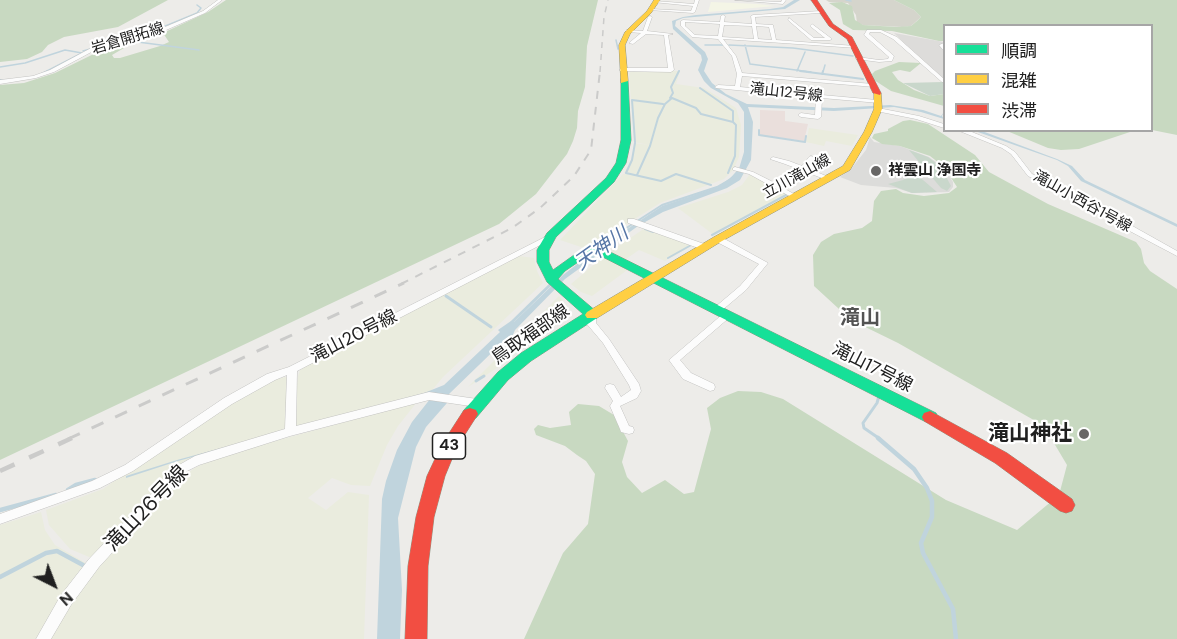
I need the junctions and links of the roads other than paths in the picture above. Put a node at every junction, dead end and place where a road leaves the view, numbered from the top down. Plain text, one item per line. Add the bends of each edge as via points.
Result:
1 (220, 0) edge
2 (737, 0) edge
3 (784, 0) edge
4 (756, 1) edge
5 (696, 2) edge
6 (817, 6) edge
7 (653, 7) edge
8 (723, 16) dead end
9 (789, 19) dead end
10 (721, 23) junction
11 (754, 25) junction
12 (812, 25) junction
13 (831, 25) junction
14 (796, 26) junction
15 (644, 33) junction
16 (630, 37) junction
17 (720, 38) junction
18 (756, 40) junction
19 (774, 41) junction
20 (814, 42) junction
21 (856, 52) junction
22 (622, 70) junction
23 (740, 74) junction
24 (943, 79) edge
25 (0, 82) edge
26 (820, 82) junction
27 (873, 86) junction
28 (718, 87) dead end
29 (737, 88) junction
30 (819, 96) junction
31 (878, 106) junction
32 (801, 115) dead end
33 (943, 125) edge
34 (965, 132) edge
35 (812, 158) dead end
36 (773, 159) dead end
37 (803, 168) junction
38 (737, 170) dead end
39 (829, 178) junction
40 (795, 197) junction
41 (631, 221) dead end
42 (548, 239) junction
43 (718, 239) junction
44 (704, 247) junction
45 (1177, 254) edge
46 (653, 278) junction
47 (555, 283) junction
48 (722, 313) junction
49 (592, 315) junction
50 (292, 369) junction
51 (710, 387) dead end
52 (610, 388) dead end
53 (477, 402) junction
54 (619, 402) junction
55 (629, 430) dead end
56 (290, 432) junction
57 (1066, 505) dead end
58 (0, 519) edge
59 (43, 639) edge
60 (416, 639) edge

1 - 25 street, 岩倉開拓線 via 204,12 154,33 95,48 34,77
2 - 4 street
3 - 4 street
5 - 7 street
5 - 7 street via 693,13
6 - 11 street via 753,16
6 - 13 street
7 - 15 street
7 - 16 street
8 - 10 street
9 - 14 street
10 - 11 street
10 - 17 street
10 - 17 street via 682,21 694,36
11 - 18 street
11 - 19 street via 772,27
12 - 13 street
12 - 14 street
12 - 20 street via 830,39
13 - 21 street via 850,38
14 - 20 street
15 - 16 street
15 - 16 street
15 - 22 street via 669,34 671,70
16 - 22 street via 622,45
17 - 18 street
17 - 23 street, 滝山12号線 via 734,56
18 - 19 street
19 - 20 street
20 - 21 street
21 - 24 street via 879,62 890,60 892,57 866,34 881,31 895,38
21 - 27 street
22 - 42 street via 626,141 621,163 610,180
23 - 26 street
23 - 29 street, 滝山12号線
26 - 27 street
26 - 30 street
27 - 31 street
28 - 29 street
29 - 30 street, 滝山12号線
30 - 31 street, 滝山12号線
30 - 32 street via 818,117
31 - 33 street
31 - 39 street, 立川滝山線 via 847,168
34 - 45 street, 滝山小西谷1号線 via 1004,147 1030,175 1095,206
35 - 37 street
36 - 37 street
37 - 39 street
38 - 40 street
39 - 40 street, 立川滝山線
40 - 43 street, 立川滝山線
41 - 44 street
42 - 47 street, 鳥取福部線 via 543,262
42 - 50 street, 滝山20号線
43 - 44 street, 立川滝山線
43 - 48 street via 764,263
44 - 46 street, 立川滝山線
46 - 47 street, 滝山17号線 via 592,247 561,268
46 - 48 street, 滝山17号線
46 - 49 street, 立川滝山線
47 - 49 street, 鳥取福部線
48 - 51 street via 674,360 687,376
48 - 57 street, 滝山17号線 via 953,430 1001,458
49 - 53 street, 鳥取福部線 / 43 via 526,357
49 - 54 street via 591,323 634,384 633,395
50 - 56 street, 滝山20号線
50 - 58 street via 228,401 121,472
52 - 54 street
53 - 56 street via 432,396
53 - 60 street, 鳥取福部線 / 43 via 442,459 430,495 418,566
54 - 55 street via 616,410
56 - 59 street, 滝山26号線 via 183,468 94,563

